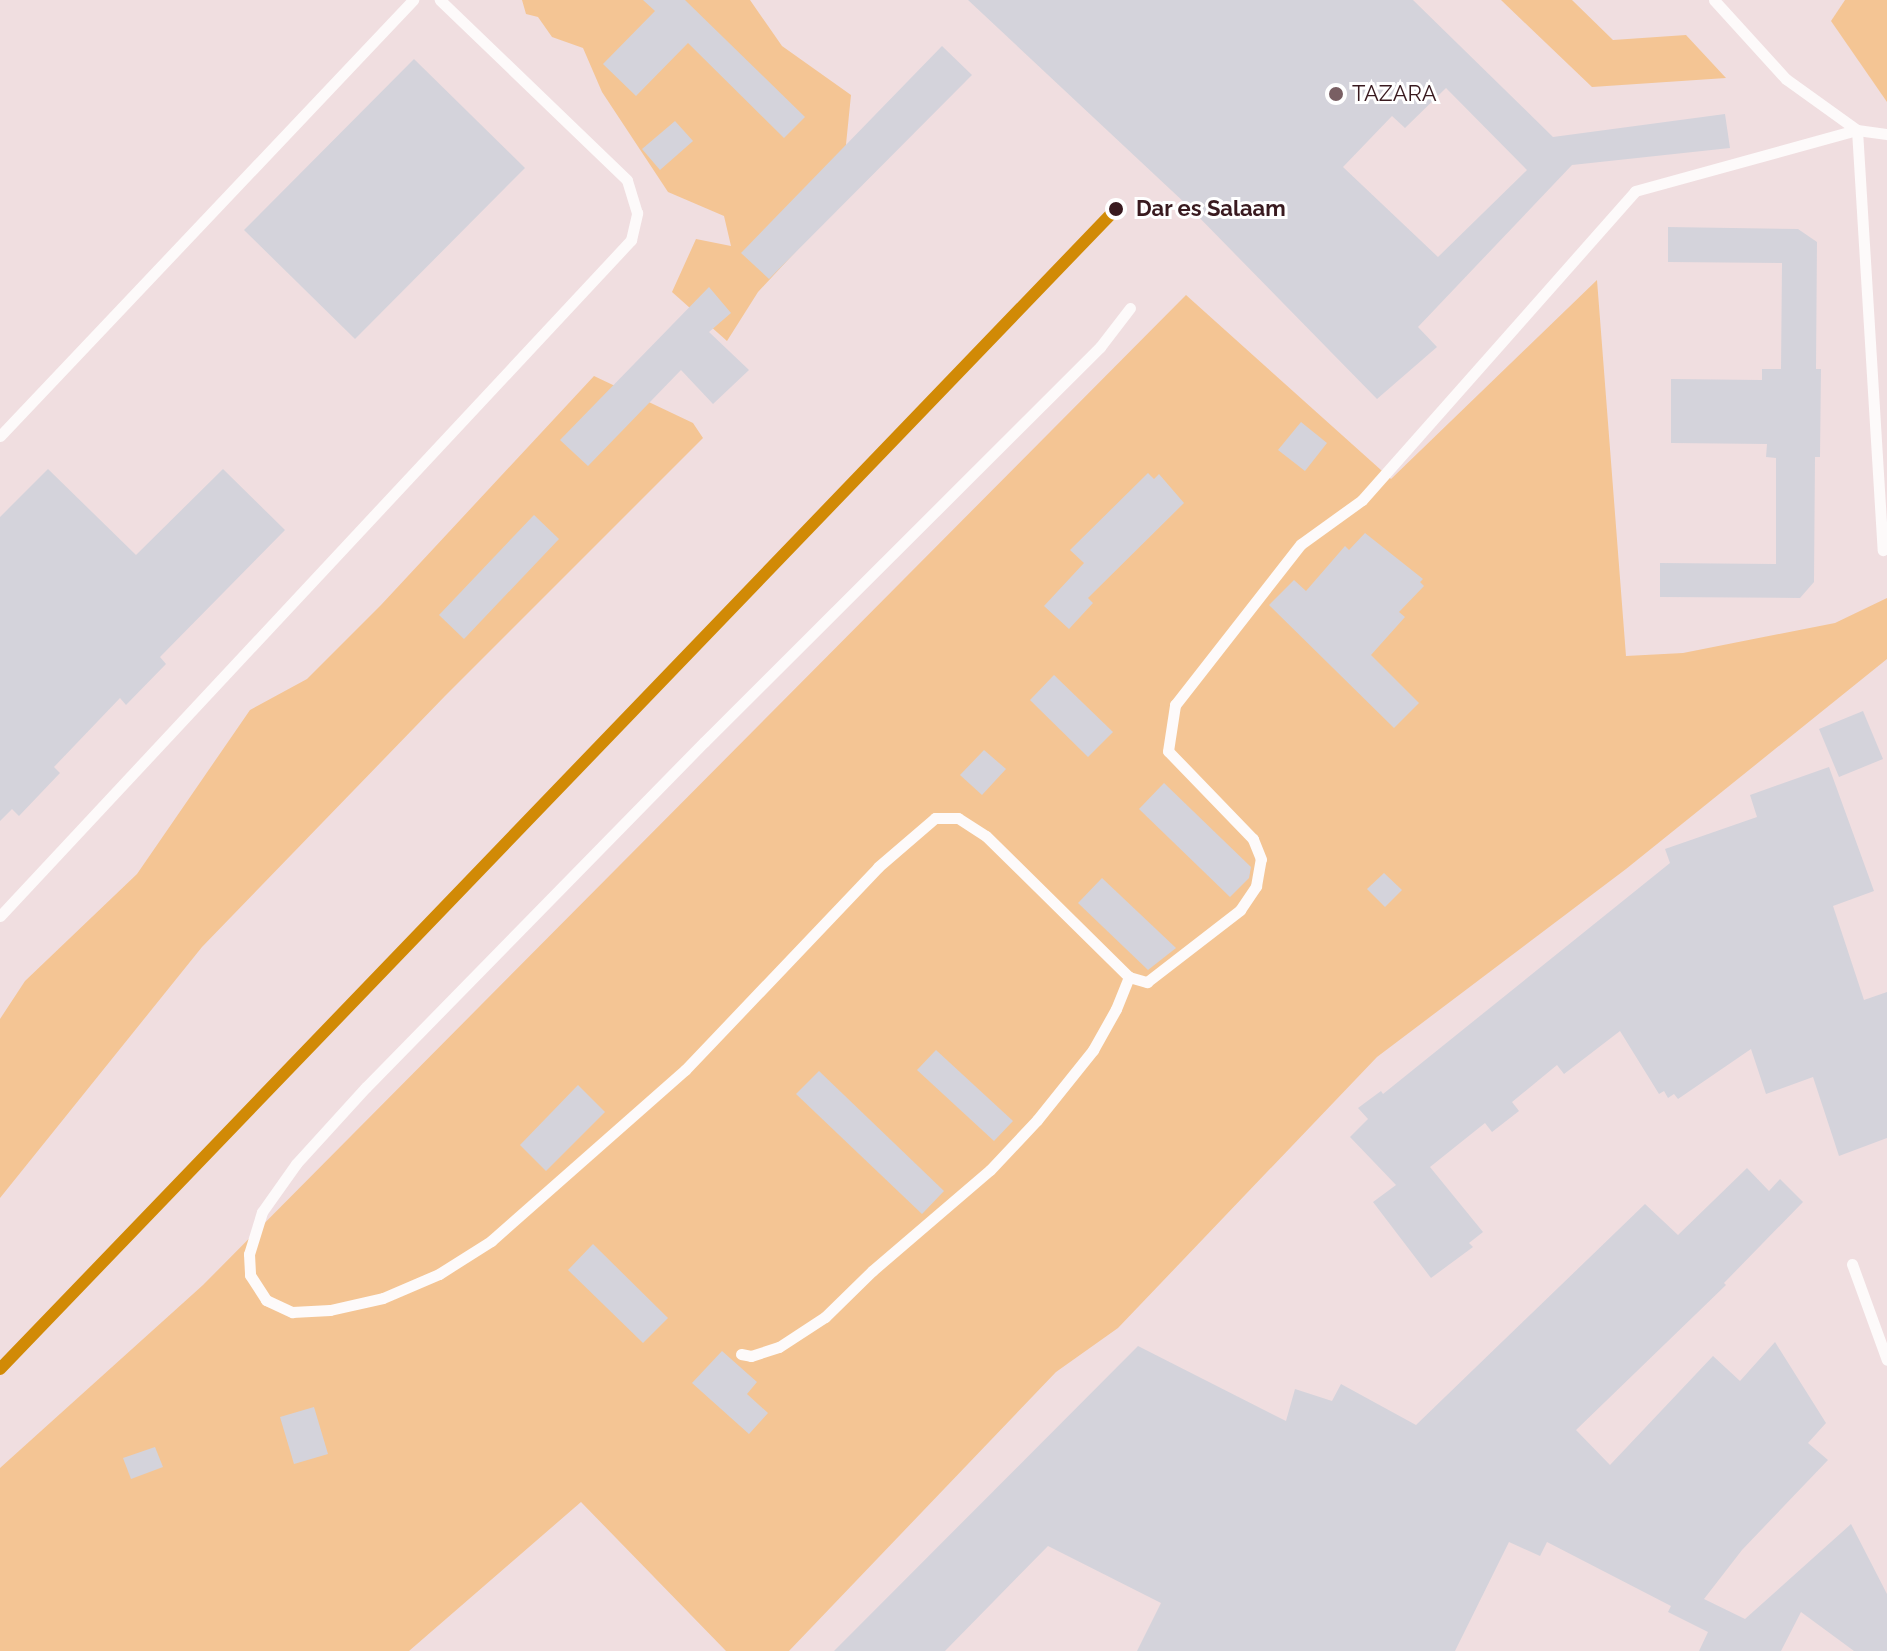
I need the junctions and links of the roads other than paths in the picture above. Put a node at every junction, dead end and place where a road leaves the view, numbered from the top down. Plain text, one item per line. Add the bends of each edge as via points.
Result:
1 (413, 0) edge
2 (440, 0) edge
3 (1714, 0) edge
4 (1857, 130) junction
5 (1887, 134) edge
6 (1130, 308) dead end
7 (0, 436) edge
8 (1883, 550) dead end
9 (0, 916) edge
10 (1129, 977) junction
11 (1852, 1264) dead end
12 (741, 1354) dead end
13 (1887, 1360) edge

1 - 7 lane
2 - 9 lane via 627,180 637,213 631,240
3 - 4 lane via 1786,79
4 - 5 lane
4 - 8 lane
4 - 10 lane via 1635,191 1362,500 1301,544 1175,705 1170,731 1168,751 1253,839 1261,859 1256,886 1240,910 1147,982
6 - 10 lane via 1100,347 704,742 316,1142 262,1212 249,1254 250,1275 266,1300 292,1312 330,1310 397,1292 478,1249 685,1070 878,867 935,818 958,818 986,836
10 - 12 lane via 1093,1050 990,1170 825,1317 779,1347
11 - 13 lane

